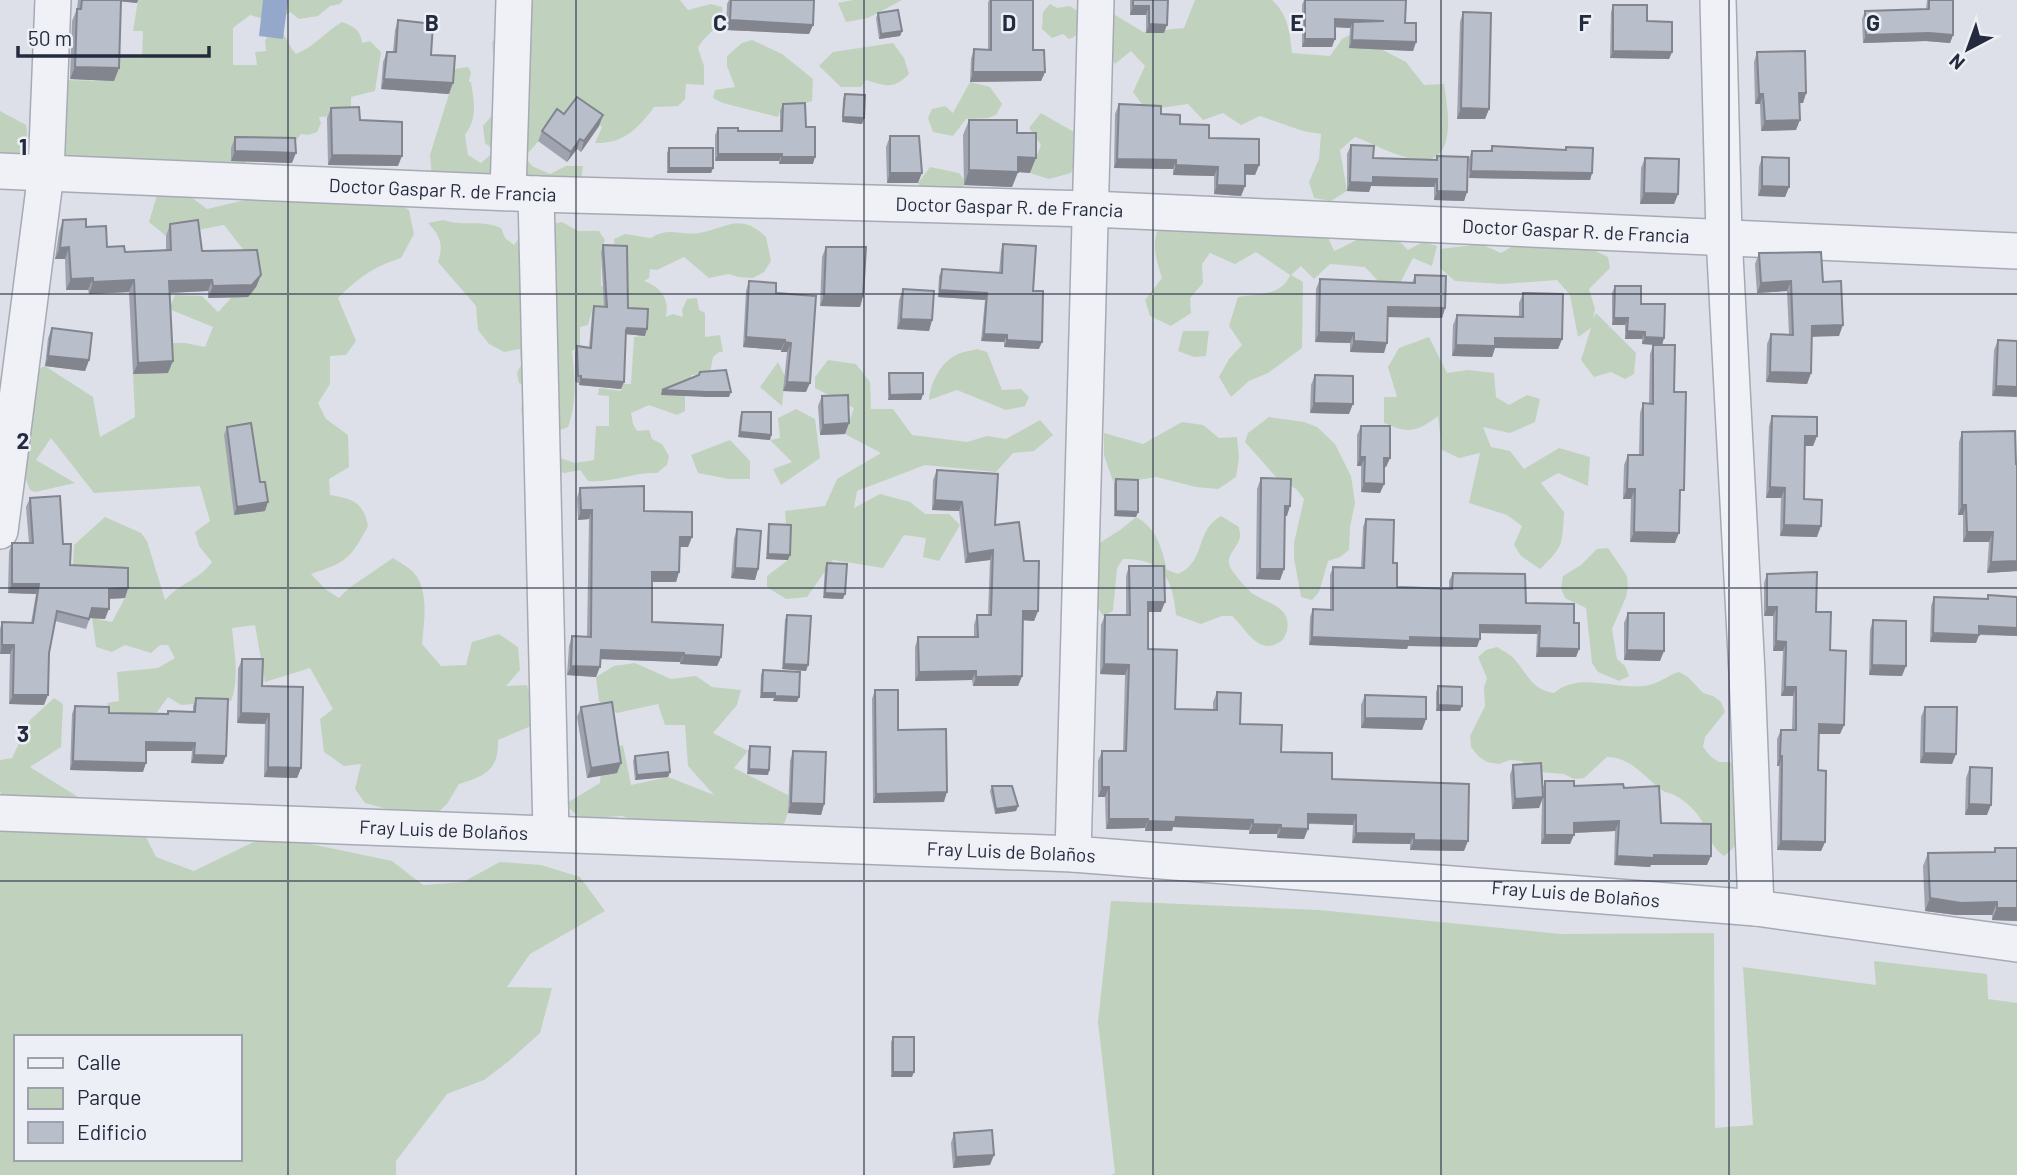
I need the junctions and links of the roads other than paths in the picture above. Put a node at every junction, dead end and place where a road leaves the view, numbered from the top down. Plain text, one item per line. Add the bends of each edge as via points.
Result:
1 (53, 0) edge
2 (514, 0) edge
3 (1096, 0) edge
4 (1718, 0) edge
5 (0, 171) edge
6 (46, 173) junction
7 (522, 193) junction
8 (1091, 209) junction
9 (1724, 236) junction
10 (2017, 251) edge
11 (0, 531) edge
12 (0, 813) edge
13 (551, 834) junction
14 (1073, 854) junction
15 (1756, 908) junction
16 (2017, 944) edge

1 - 6 street
2 - 7 street
3 - 8 street
4 - 9 street
5 - 6 street, Doctor Gaspar R. de Francia
6 - 7 street, Doctor Gaspar R. de Francia
6 - 11 street
7 - 8 street, Doctor Gaspar R. de Francia
7 - 13 street
8 - 9 street, Doctor Gaspar R. de Francia
8 - 14 street
9 - 10 street, Doctor Gaspar R. de Francia
9 - 15 street
12 - 13 street, Fray Luis de Bolaños
13 - 14 street, Fray Luis de Bolaños
14 - 15 street, Fray Luis de Bolaños
15 - 16 street, Fray Luis de Bolaños

